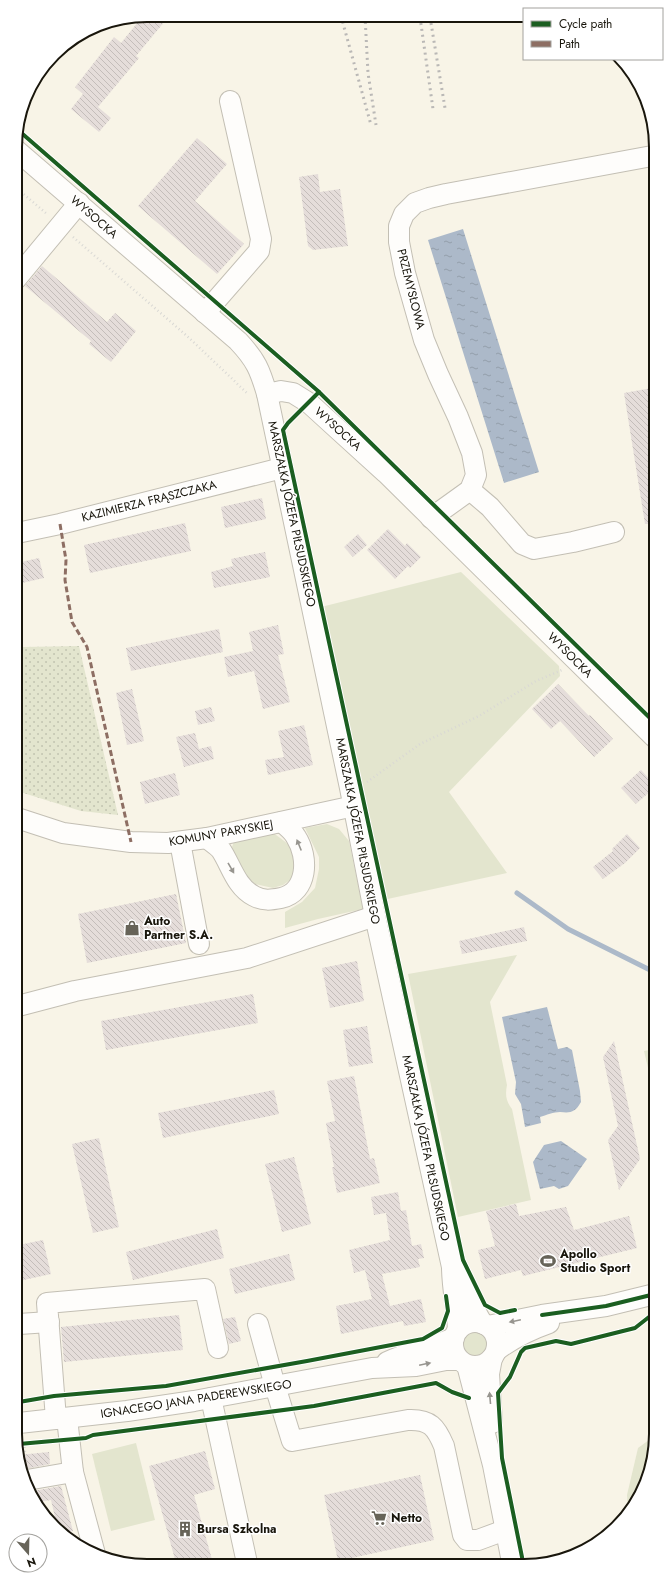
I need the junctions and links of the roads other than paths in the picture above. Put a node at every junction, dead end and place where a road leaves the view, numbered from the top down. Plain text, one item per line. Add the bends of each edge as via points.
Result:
1 (230, 101) dead end
2 (22, 155) edge
3 (649, 157) edge
4 (79, 204) junction
5 (22, 272) edge
6 (205, 313) junction
7 (258, 395) junction
8 (282, 468) junction
9 (470, 490) junction
10 (431, 518) junction
11 (22, 532) edge
12 (614, 532) dead end
13 (649, 732) edge
14 (355, 794) junction
15 (22, 820) edge
16 (282, 822) junction
17 (207, 838) junction
18 (180, 842) junction
19 (376, 916) junction
20 (199, 944) dead end
21 (22, 1005) edge
22 (452, 1267) junction
23 (649, 1295) edge
24 (586, 1309) junction
25 (49, 1322) junction
26 (22, 1324) edge
27 (258, 1324) dead end
28 (486, 1325) junction
29 (456, 1334) junction
30 (218, 1348) dead end
31 (494, 1354) junction
32 (463, 1362) junction
33 (372, 1368) junction
34 (275, 1386) junction
35 (211, 1398) junction
36 (62, 1418) junction
37 (22, 1423) edge
38 (493, 1465) junction
39 (73, 1472) junction
40 (31, 1479) edge
41 (505, 1530) junction
42 (93, 1546) edge
43 (246, 1559) edge
44 (511, 1559) edge

1 - 6 street via 261,238 259,251
2 - 4 street, WYSOCKA
3 - 9 street, PRZEMYSŁOWA via 446,194 415,203 404,214 399,226 398,242 405,273 424,340 472,453 476,475
4 - 5 street
4 - 6 street, WYSOCKA
6 - 7 street, WYSOCKA via 238,341 255,360 260,372
7 - 8 street, MARSZAŁKA JÓZEFA PIŁSUDSKIEGO
7 - 10 street, WYSOCKA via 281,391 293,393 309,403 381,468
8 - 11 street, KAZIMIERZA FRĄSZCZAKA
8 - 14 street, MARSZAŁKA JÓZEFA PIŁSUDSKIEGO
9 - 10 street
9 - 12 street via 490,507 522,544 534,549
10 - 13 street, WYSOCKA
14 - 16 street, KOMUNY PARYSKIEJ
14 - 19 street, MARSZAŁKA JÓZEFA PIŁSUDSKIEGO
15 - 18 street, KOMUNY PARYSKIEJ via 62,833 102,839 141,843
16 - 17 street, KOMUNY PARYSKIEJ
17 -> 16 street via 220,849 244,890 262,900 273,900 293,892 301,882 304,871 304,859 296,837
17 - 18 street, KOMUNY PARYSKIEJ
18 - 20 street
19 - 21 street via 247,958 75,991
19 - 22 street, MARSZAŁKA JÓZEFA PIŁSUDSKIEGO
22 - 28 street via 463,1282 474,1310
22 - 29 street via 453,1294 458,1316
23 - 24 street
24 -> 28 street
24 - 31 street via 521,1334
25 - 26 street
25 - 30 street via 47,1303 205,1289
25 - 36 street
27 - 34 street
28 - 29 street via 470,1323
28 - 31 street via 496,1336
29 - 32 street via 453,1347
29 - 33 street
31 - 32 street via 480,1366
38 -> 31 street via 489,1374
33 -> 32 street via 416,1366 446,1360
32 - 38 street
33 - 34 street, IGNACEGO JANA PADEREWSKIEGO
34 - 35 street, IGNACEGO JANA PADEREWSKIEGO
34 - 41 street via 292,1441 408,1420 420,1420 431,1426 438,1433 444,1446 463,1535 467,1540 473,1541
35 - 36 street, IGNACEGO JANA PADEREWSKIEGO via 127,1412
35 - 43 street
36 - 37 street, IGNACEGO JANA PADEREWSKIEGO
36 - 39 street
38 - 41 street
39 - 40 street
39 - 42 street
41 - 44 street

